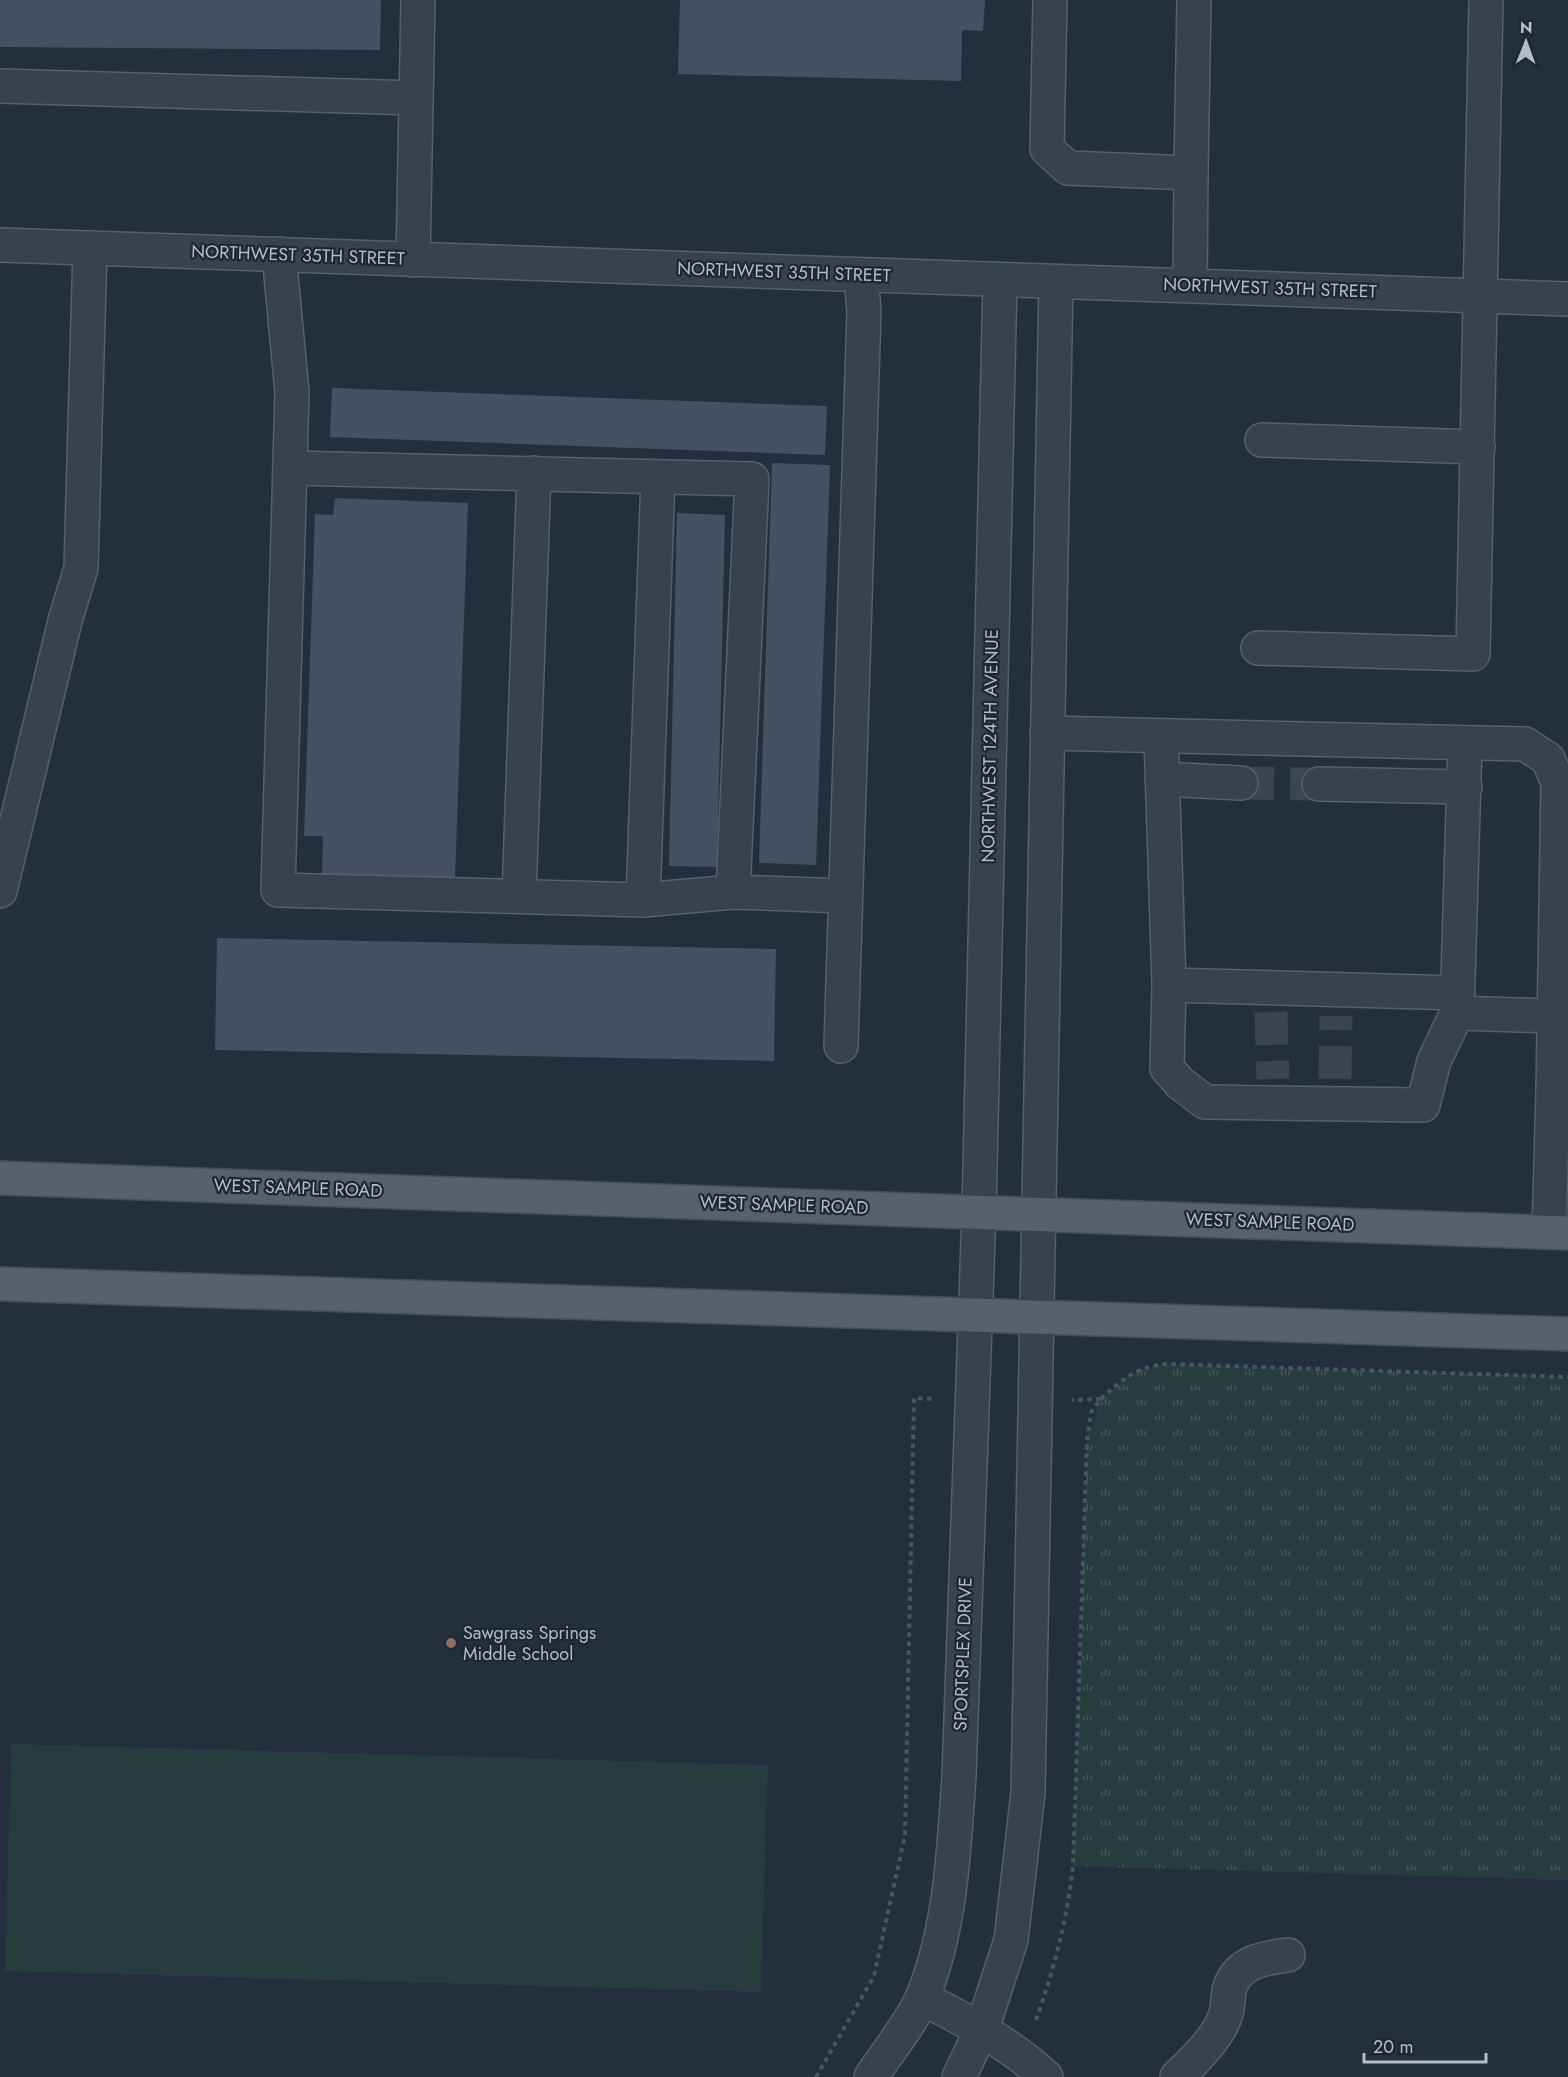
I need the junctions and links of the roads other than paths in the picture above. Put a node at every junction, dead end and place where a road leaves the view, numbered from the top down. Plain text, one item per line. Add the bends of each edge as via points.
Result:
1 (418, 0) edge
2 (1050, 0) edge
3 (1194, 0) edge
4 (1486, 0) edge
5 (0, 86) edge
6 (416, 98) junction
7 (1191, 173) junction
8 (0, 245) edge
9 (90, 248) junction
10 (279, 255) junction
11 (413, 260) junction
12 (861, 275) junction
13 (1000, 280) junction
14 (1056, 282) junction
15 (1190, 285) junction
16 (1481, 296) junction
17 (1568, 299) edge
18 (1262, 440) dead end
19 (1478, 447) junction
20 (290, 468) junction
21 (534, 473) junction
22 (658, 477) junction
23 (1258, 648) dead end
24 (1047, 733) junction
25 (1161, 736) junction
26 (1465, 743) junction
27 (1162, 779) junction
28 (1240, 783) tunnel mouth
29 (1319, 784) tunnel mouth
30 (1465, 787) junction
31 (0, 891) edge
32 (733, 892) junction
33 (519, 896) junction
34 (845, 896) junction
35 (642, 900) junction
36 (1169, 985) junction
37 (1457, 1003) junction
38 (1554, 1016) junction
39 (841, 1046) dead end
40 (1560, 1092) edge
41 (0, 1178) edge
42 (979, 1212) junction
43 (1038, 1214) junction
44 (1558, 1232) edge
45 (0, 1284) edge
46 (974, 1315) junction
47 (1037, 1316) junction
48 (1568, 1334) edge
49 (1288, 1955) dead end
50 (922, 1998) junction
51 (982, 2029) junction
52 (871, 2077) edge
53 (959, 2077) edge
54 (1046, 2077) edge
55 (1177, 2077) edge

1 - 6 street
2 - 7 street via 1047,149 1068,168
3 - 7 street
4 - 16 street
5 - 6 street
6 - 11 street
7 - 15 street
8 - 9 street, NORTHWEST 35TH STREET
9 - 10 street, NORTHWEST 35TH STREET
9 - 31 street via 81,568
10 - 11 street, NORTHWEST 35TH STREET
10 - 20 street via 292,392
11 - 12 street, NORTHWEST 35TH STREET
12 - 13 street, NORTHWEST 35TH STREET
12 - 34 street via 864,311
13 - 14 street, NORTHWEST 35TH STREET
13 - 42 street, NORTHWEST 124TH AVENUE
14 - 15 street, NORTHWEST 35TH STREET
14 - 24 street
15 - 16 street, NORTHWEST 35TH STREET
16 - 17 street, NORTHWEST 35TH STREET
16 - 19 street
18 - 19 street
19 - 23 street via 1473,654
20 - 21 street
20 - 33 street via 278,890
21 - 22 street
21 - 33 street
22 - 32 street via 752,479
22 - 35 street
24 - 25 street
24 - 43 street
25 - 26 street
25 - 27 street
26 - 30 street
26 - 38 street via 1526,744 1548,759 1558,783
27 - 28 street
27 - 36 street
29 - 30 street
30 - 37 street
32 - 34 street
32 - 35 street
33 - 35 street
34 - 39 street
36 - 37 street via 1271,1000
36 - 37 street via 1167,1068 1205,1102 1272,1091 1336,1092 1423,1105 1434,1061
37 - 38 street
38 - 40 street
40 - 44 street
41 - 42 main road, WEST SAMPLE ROAD
42 - 43 main road, WEST SAMPLE ROAD
42 - 46 street, SPORTSPLEX DRIVE
43 - 44 main road, WEST SAMPLE ROAD
43 - 47 street
45 - 46 main road
46 - 47 main road
46 - 50 street, SPORTSPLEX DRIVE via 953,1859 940,1941
47 - 48 main road
47 - 51 street via 1028,1793 1011,1940
49 - 55 street via 1257,1959 1242,1968 1230,1985 1224,2019 1194,2061
50 - 51 street
50 - 52 street, SPORTSPLEX DRIVE
51 - 53 street
51 - 54 street via 1023,2055

